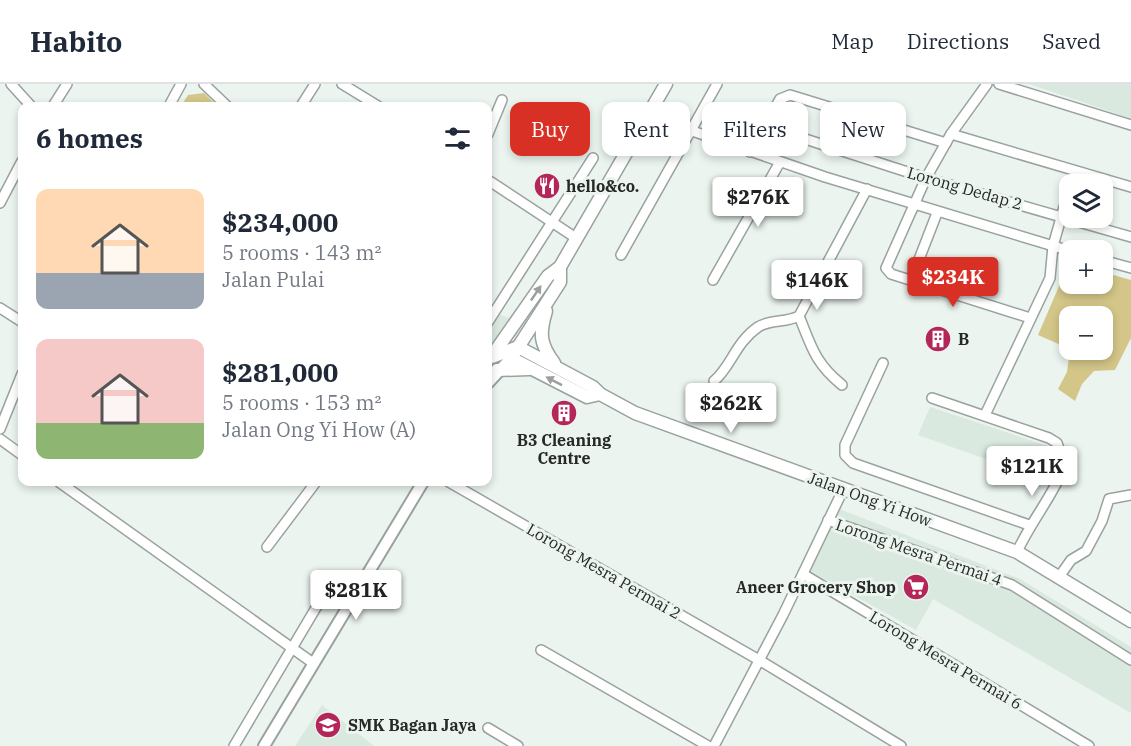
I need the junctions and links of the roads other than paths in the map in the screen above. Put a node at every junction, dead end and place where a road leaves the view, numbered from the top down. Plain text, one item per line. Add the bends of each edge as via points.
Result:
1 (11, 84) edge
2 (67, 84) edge
3 (181, 84) edge
4 (204, 84) edge
5 (315, 84) edge
6 (342, 84) edge
7 (666, 84) edge
8 (717, 84) edge
9 (987, 84) edge
10 (999, 84) edge
11 (502, 100) dead end
12 (27, 102) edge
13 (56, 102) edge
14 (171, 102) edge
15 (223, 102) edge
16 (304, 102) edge
17 (371, 102) edge
18 (656, 102) edge
19 (778, 102) edge
20 (492, 124) edge
21 (1131, 125) edge
22 (692, 132) junction
23 (702, 135) edge
24 (948, 138) junction
25 (808, 140) edge
26 (625, 156) edge
27 (762, 156) edge
28 (593, 158) dead end
29 (780, 162) junction
30 (18, 169) edge
31 (1074, 171) junction
32 (1073, 174) edge
33 (926, 178) junction
34 (492, 183) edge
35 (1131, 187) edge
36 (867, 189) junction
37 (0, 203) edge
38 (914, 205) junction
39 (937, 213) junction
40 (1059, 216) edge
41 (1059, 220) edge
42 (553, 223) junction
43 (1101, 228) edge
44 (1131, 237) edge
45 (576, 238) junction
46 (1053, 246) junction
47 (1059, 248) edge
48 (621, 255) dead end
49 (1113, 263) edge
50 (560, 267) junction
51 (1131, 268) edge
52 (713, 280) dead end
53 (911, 280) junction
54 (550, 298) junction
55 (492, 307) edge
56 (0, 308) edge
57 (799, 316) junction
58 (520, 317) junction
59 (1030, 318) junction
60 (18, 319) edge
61 (513, 351) junction
62 (883, 363) dead end
63 (492, 364) edge
64 (530, 369) junction
65 (559, 369) junction
66 (714, 381) dead end
67 (18, 384) edge
68 (842, 385) dead end
69 (600, 394) junction
70 (932, 398) dead end
71 (985, 415) junction
72 (0, 429) edge
73 (0, 439) edge
74 (18, 452) edge
75 (65, 486) edge
76 (313, 486) edge
77 (418, 486) edge
78 (457, 486) edge
79 (843, 490) junction
80 (1131, 495) edge
81 (828, 520) junction
82 (1029, 525) junction
83 (267, 547) dead end
84 (1017, 552) junction
85 (802, 574) junction
86 (1059, 577) junction
87 (317, 606) dead end
88 (1131, 621) edge
89 (292, 648) junction
90 (541, 650) dead end
91 (759, 660) junction
92 (1131, 660) edge
93 (313, 663) junction
94 (488, 728) dead end
95 (234, 746) edge
96 (264, 746) edge
97 (518, 746) edge
98 (708, 746) edge
99 (714, 746) edge
100 (901, 746) edge
101 (1089, 746) edge

1 - 12 street
2 - 13 street
3 - 14 street
4 - 15 street
5 - 16 street
6 - 17 street
7 - 18 main road
8 - 22 street
9 - 24 street
10 - 21 street
11 - 20 street
19 - 24 street via 790,95
22 - 23 street
22 - 48 street
24 - 31 street
24 - 33 street
25 - 33 street, Lorong Dedap 2
26 - 45 main road
27 - 29 street
28 - 42 street
29 - 36 street
29 - 52 street
30 - 37 street
31 - 32 street
31 - 35 street
33 - 38 street
33 - 40 street, Lorong Dedap 2
34 - 42 street
36 - 38 street
36 - 57 street
38 - 39 street
38 - 53 street via 886,268 887,272
39 - 46 street
39 - 53 street
41 - 46 street
42 - 45 street
42 - 55 street
43 - 44 street, Lorong Dedap 2
45 - 50 main road
46 - 47 street
46 - 59 street via 1050,278
49 - 51 street
50 - 54 main road via 560,282
58 -> 50 main road via 548,276
53 - 59 street
54 - 61 main road
54 - 65 main road via 541,340 543,349
56 - 60 street
57 - 66 street via 760,326 739,345
57 - 68 street via 815,358
58 - 61 main road
58 - 63 main road
59 - 71 street
61 - 63 main road
61 - 64 main road, Jalan Ong Yi How
61 - 65 main road, Jalan Ong Yi How
62 - 82 street via 845,445 845,454 853,463
63 - 64 main road
69 -> 64 main road, Jalan Ong Yi How via 587,397
65 - 69 main road, Jalan Ong Yi How
67 - 72 street
69 - 79 main road, Jalan Ong Yi How via 643,417
70 - 71 street
71 - 82 street via 1057,443 1065,465 1056,488
73 - 74 street
75 - 89 street
76 - 83 street
77 - 93 street
78 - 91 street, Lorong Mesra Permai 2
79 - 81 street
79 - 84 main road, Jalan Ong Yi How
80 - 86 street via 1109,499 1086,551 1071,560
81 - 85 street
81 - 92 street, Lorong Mesra Permai 4 via 1012,585
82 - 84 street
84 - 86 main road, Jalan Ong Yi How
85 - 91 street
85 - 101 street, Lorong Mesra Permai 6
86 - 88 main road, Jalan Ong Yi How
87 - 89 street
89 - 93 street
89 - 95 street
90 - 98 street
91 - 99 street
91 - 100 street, Lorong Mesra Permai 2
93 - 96 street
94 - 97 street

